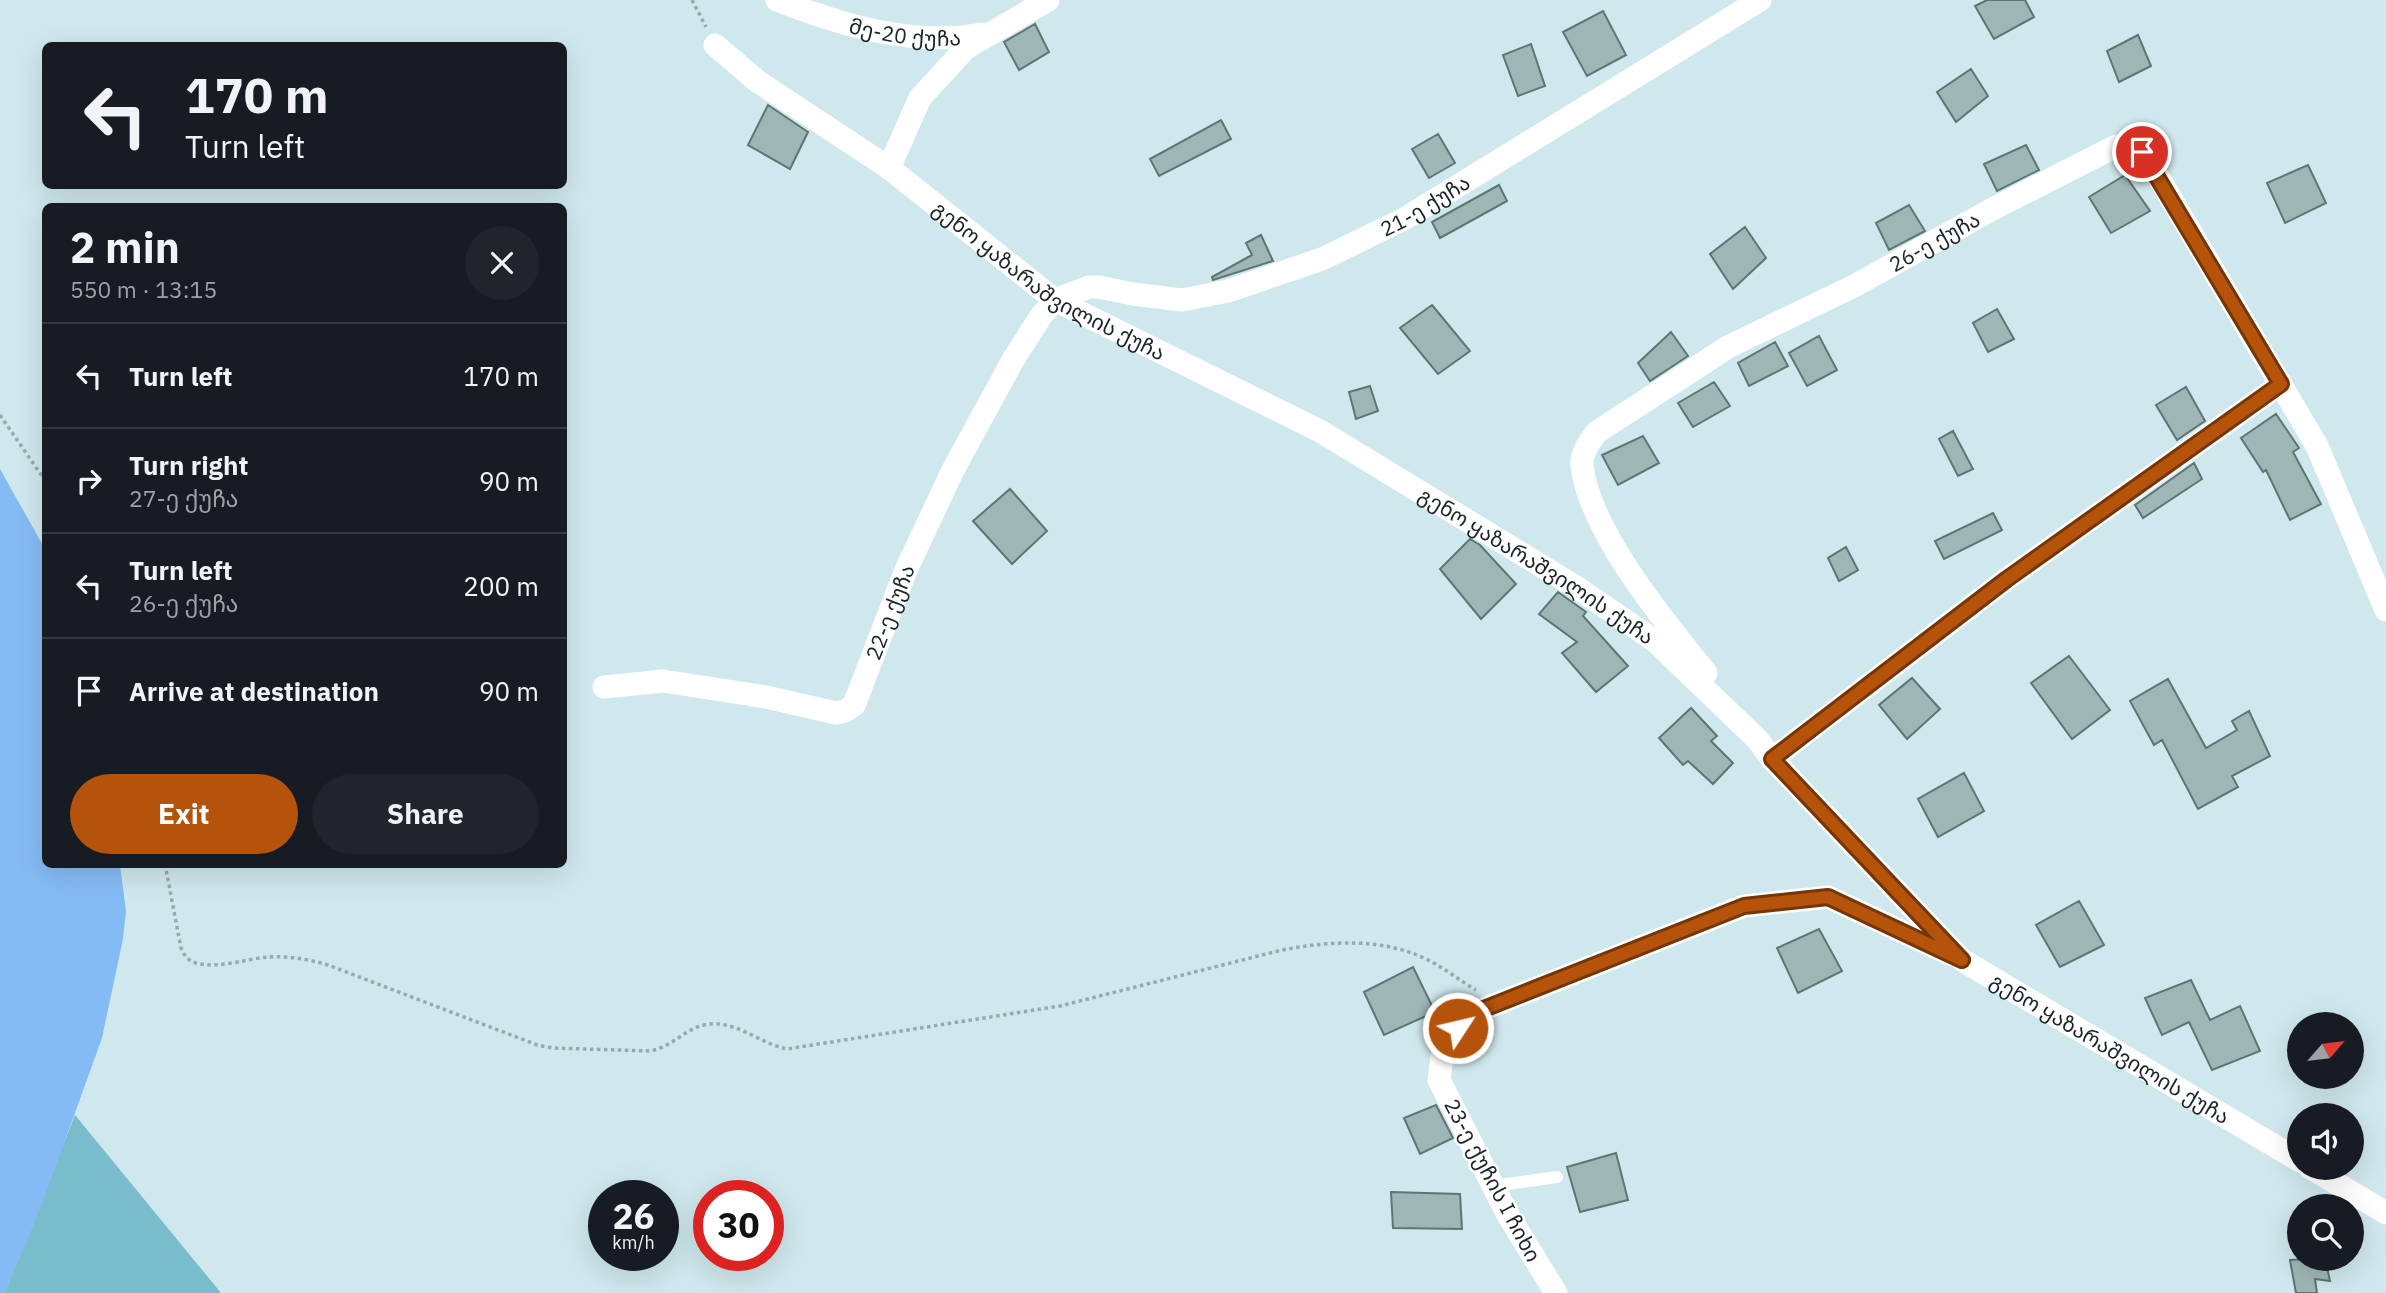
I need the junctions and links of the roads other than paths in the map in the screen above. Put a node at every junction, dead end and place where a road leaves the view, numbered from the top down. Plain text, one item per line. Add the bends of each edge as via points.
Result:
1 (777, 0) edge
2 (1048, 0) edge
3 (1760, 0) edge
4 (995, 31) junction
5 (715, 45) road end
6 (889, 168) junction
7 (1055, 300) junction
8 (2281, 384) junction
9 (2386, 610) edge
10 (604, 687) dead end
11 (1757, 739) junction
12 (1772, 759) junction
13 (1962, 960) junction
14 (2287, 1153) edge
15 (1557, 1177) dead end
16 (2331, 1180) edge
17 (1493, 1186) junction
18 (2386, 1213) edge
19 (1556, 1293) edge

1 - 4 street, მე-20 ქუჩა via 853,24 920,37 956,39
2 - 4 street, მე-20 ქუჩა
3 - 7 street, 21-ე ქუჩა via 1404,219 1322,259 1228,291 1182,300 1089,287
4 - 6 street, მე-20 ქუჩა via 966,48 920,98
5 - 6 street, გენო ყაზარაშვილის ქუჩა via 757,80
6 - 7 street, გენო ყაზარაშვილის ქუჩა
7 - 10 street, 22-ე ქუჩა via 1013,360 953,470 906,570 854,705 836,713 663,681
7 - 11 street, გენო ყაზარაშვილის ქუჩა via 1320,431 1576,587 1655,641
8 - 9 street, 26-ე ქუჩა via 2317,446
8 - 11 street, 26-ე ქუჩა via 2150,163 2142,152 2124,145 1728,348 1597,432 1586,447 1582,464 1606,532 1650,603
8 - 12 street via 2007,579
11 - 12 street, გენო ყაზარაშვილის ქუჩა
12 - 13 street, გენო ყაზარაშვილის ქუჩა
13 - 14 street, გენო ყაზარაშვილის ქუჩა
13 - 17 street, 23-ე ქუჩის I ჩიხი via 1828,897 1744,906 1471,1014 1444,1042 1439,1080
15 - 17 lane
16 - 18 street
17 - 19 street, 23-ე ქუჩის I ჩიხი

